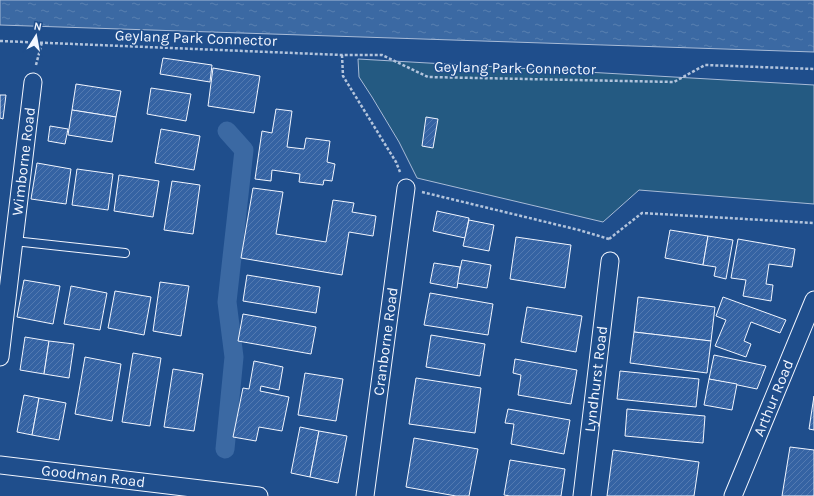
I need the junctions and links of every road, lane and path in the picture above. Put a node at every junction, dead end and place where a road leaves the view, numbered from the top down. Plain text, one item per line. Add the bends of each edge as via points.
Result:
1 (0, 41) edge
2 (42, 42) junction
3 (342, 55) junction
4 (814, 69) edge
5 (33, 82) joint
6 (406, 188) junction
7 (814, 223) edge
8 (14, 241) junction
9 (125, 253) dead end
10 (610, 261) dead end
11 (813, 303) edge
12 (0, 357) edge
13 (0, 465) edge
14 (259, 496) edge
15 (365, 496) edge
16 (582, 496) edge
17 (733, 496) edge

1 - 2 path, Geylang Park Connector
2 - 3 path, Geylang Park Connector
2 - 5 path
3 - 4 path, Geylang Park Connector via 382,55 428,77 674,82 705,65
3 - 6 path via 343,76 396,162
5 - 8 street, Wimborne Road
6 - 7 path via 610,239 642,213
6 - 15 street, Cranborne Road
8 - 9 lane
8 - 12 street, Wimborne Road
10 - 16 street, Lyndhurst Road
11 - 17 street, Arthur Road
13 - 14 street, Goodman Road

